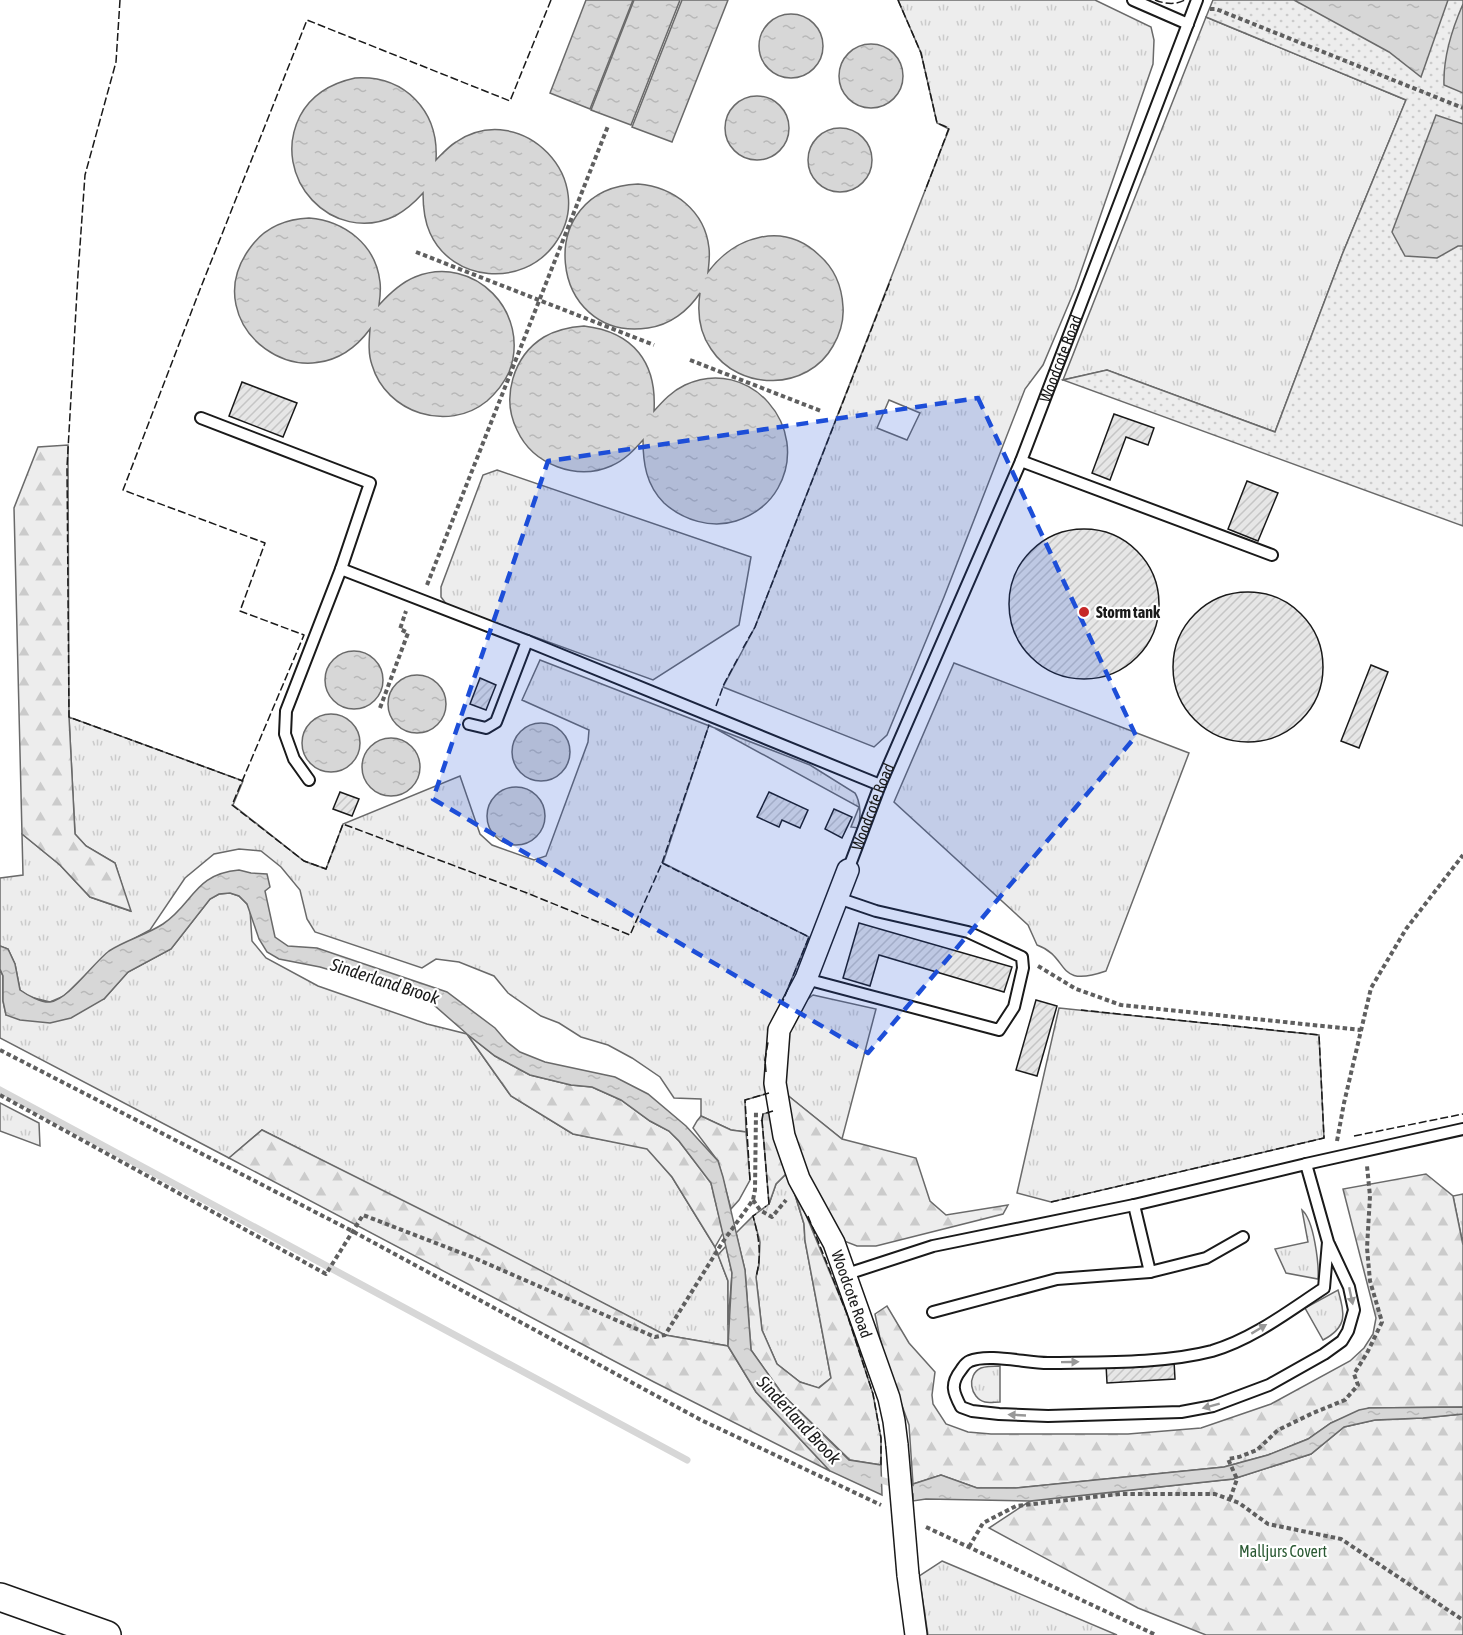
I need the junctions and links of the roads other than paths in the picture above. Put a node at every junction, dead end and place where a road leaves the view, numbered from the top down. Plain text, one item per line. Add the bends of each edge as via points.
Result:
1 (1133, 0) edge
2 (1195, 5) edge
3 (1188, 24) junction
4 (201, 418) dead end
5 (1021, 461) junction
6 (1272, 555) dead end
7 (341, 569) junction
8 (527, 641) junction
9 (469, 724) dead end
10 (309, 780) dead end
11 (880, 785) junction
12 (848, 870) joint
13 (838, 897) junction
14 (806, 979) junction
15 (1463, 1129) edge
16 (1306, 1164) junction
17 (1134, 1204) junction
18 (1243, 1237) dead end
19 (1328, 1242) junction
20 (1150, 1272) junction
21 (844, 1275) junction
22 (933, 1312) dead end
23 (0, 1597) edge
24 (106, 1635) edge
25 (916, 1635) edge

1 - 3 lane
2 - 3 lane, Woodcote Road
3 - 5 lane, Woodcote Road
4 - 7 lane via 370,483
5 - 6 lane
5 - 11 lane, Woodcote Road
7 - 8 lane
7 - 10 lane via 286,711 285,734 294,759
8 - 9 lane via 496,722 486,728
8 - 11 lane
11 - 12 lane, Woodcote Road
12 - 13 street, Woodcote Road
13 - 14 street, Woodcote Road
13 - 14 lane via 876,911 968,932 1022,957 1014,1006 999,1030
14 - 21 street, Woodcote Road via 779,1030 775,1083 784,1136 799,1179 834,1243
15 - 16 lane
16 - 17 lane
16 - 19 lane
17 - 20 lane
17 - 21 lane via 933,1246
18 - 20 lane via 1206,1258
19 -> 19 lane via 1349,1287 1354,1310 1348,1331 1342,1341 1324,1354 1269,1384 1213,1406 1181,1412 999,1414 961,1407 956,1397 953,1385 957,1375 966,1362 976,1358 1036,1363 1172,1359 1213,1350 1246,1337 1324,1288
20 - 22 lane via 1057,1279
21 - 25 street, Woodcote Road, bridge via 894,1421
23 - 24 street

